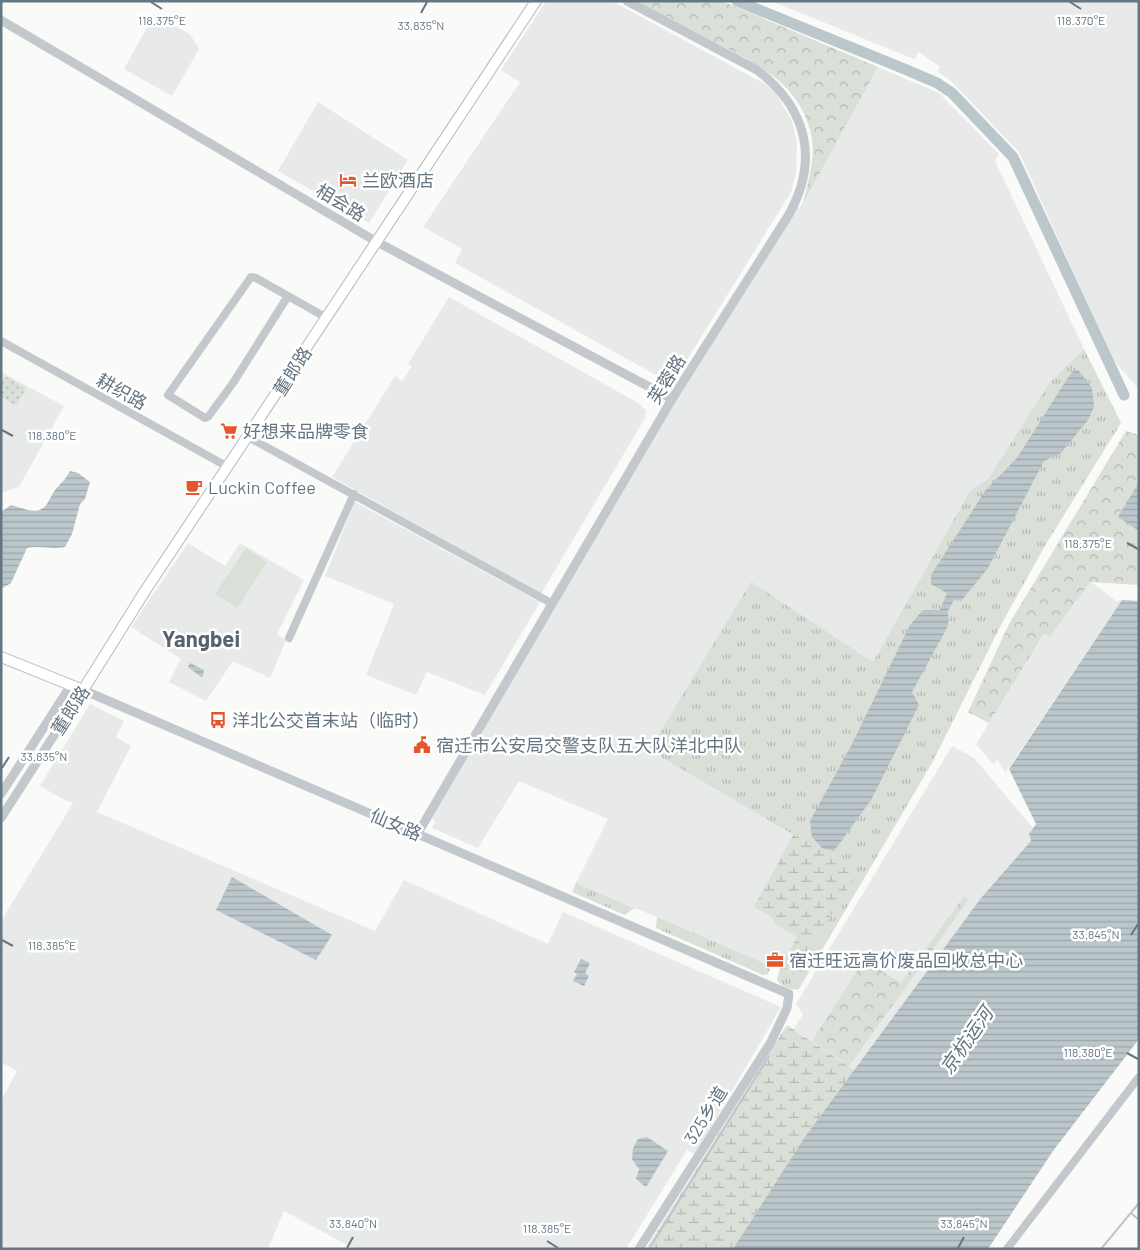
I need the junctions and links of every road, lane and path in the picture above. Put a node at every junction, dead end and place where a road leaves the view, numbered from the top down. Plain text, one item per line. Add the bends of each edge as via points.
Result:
1 (536, 1) edge
2 (627, 1) edge
3 (1, 20) edge
4 (377, 242) junction
5 (288, 296) junction
6 (327, 318) junction
7 (1, 341) edge
8 (672, 399) junction
9 (248, 436) junction
10 (228, 467) junction
11 (354, 494) junction
12 (551, 603) junction
13 (290, 638) dead end
14 (1, 657) edge
15 (70, 685) junction
16 (83, 690) junction
17 (1, 794) edge
18 (1, 818) edge
19 (418, 834) junction
20 (789, 994) joint
21 (1139, 1077) edge
22 (639, 1249) edge
23 (1007, 1249) edge

1 - 4 main road, 董郎路
2 - 8 street, 芙蓉路 via 757,70 774,83 791,102 802,128 806,153 805,175 795,204
3 - 4 street, 相会路
4 - 6 main road, 董郎路
4 - 8 street, 相会路
5 - 5 street via 254,277 249,278 168,395 208,417 234,383
5 - 6 street
6 - 9 main road, 董郎路
7 - 10 street, 耕织路
8 - 12 street, 芙蓉路
9 - 10 main road, 董郎路
9 - 11 street
10 - 16 main road, 董郎路
11 - 12 street
11 - 13 street
12 - 19 street, 芙蓉路
14 - 15 main road, 仙女路
15 - 16 main road, 仙女路
15 - 17 street, 董郎路
16 - 18 street, 董郎路
16 - 19 street, 仙女路
19 - 20 street, 仙女路
20 - 22 street, 325乡道 via 784,1017 771,1042
21 - 23 street

